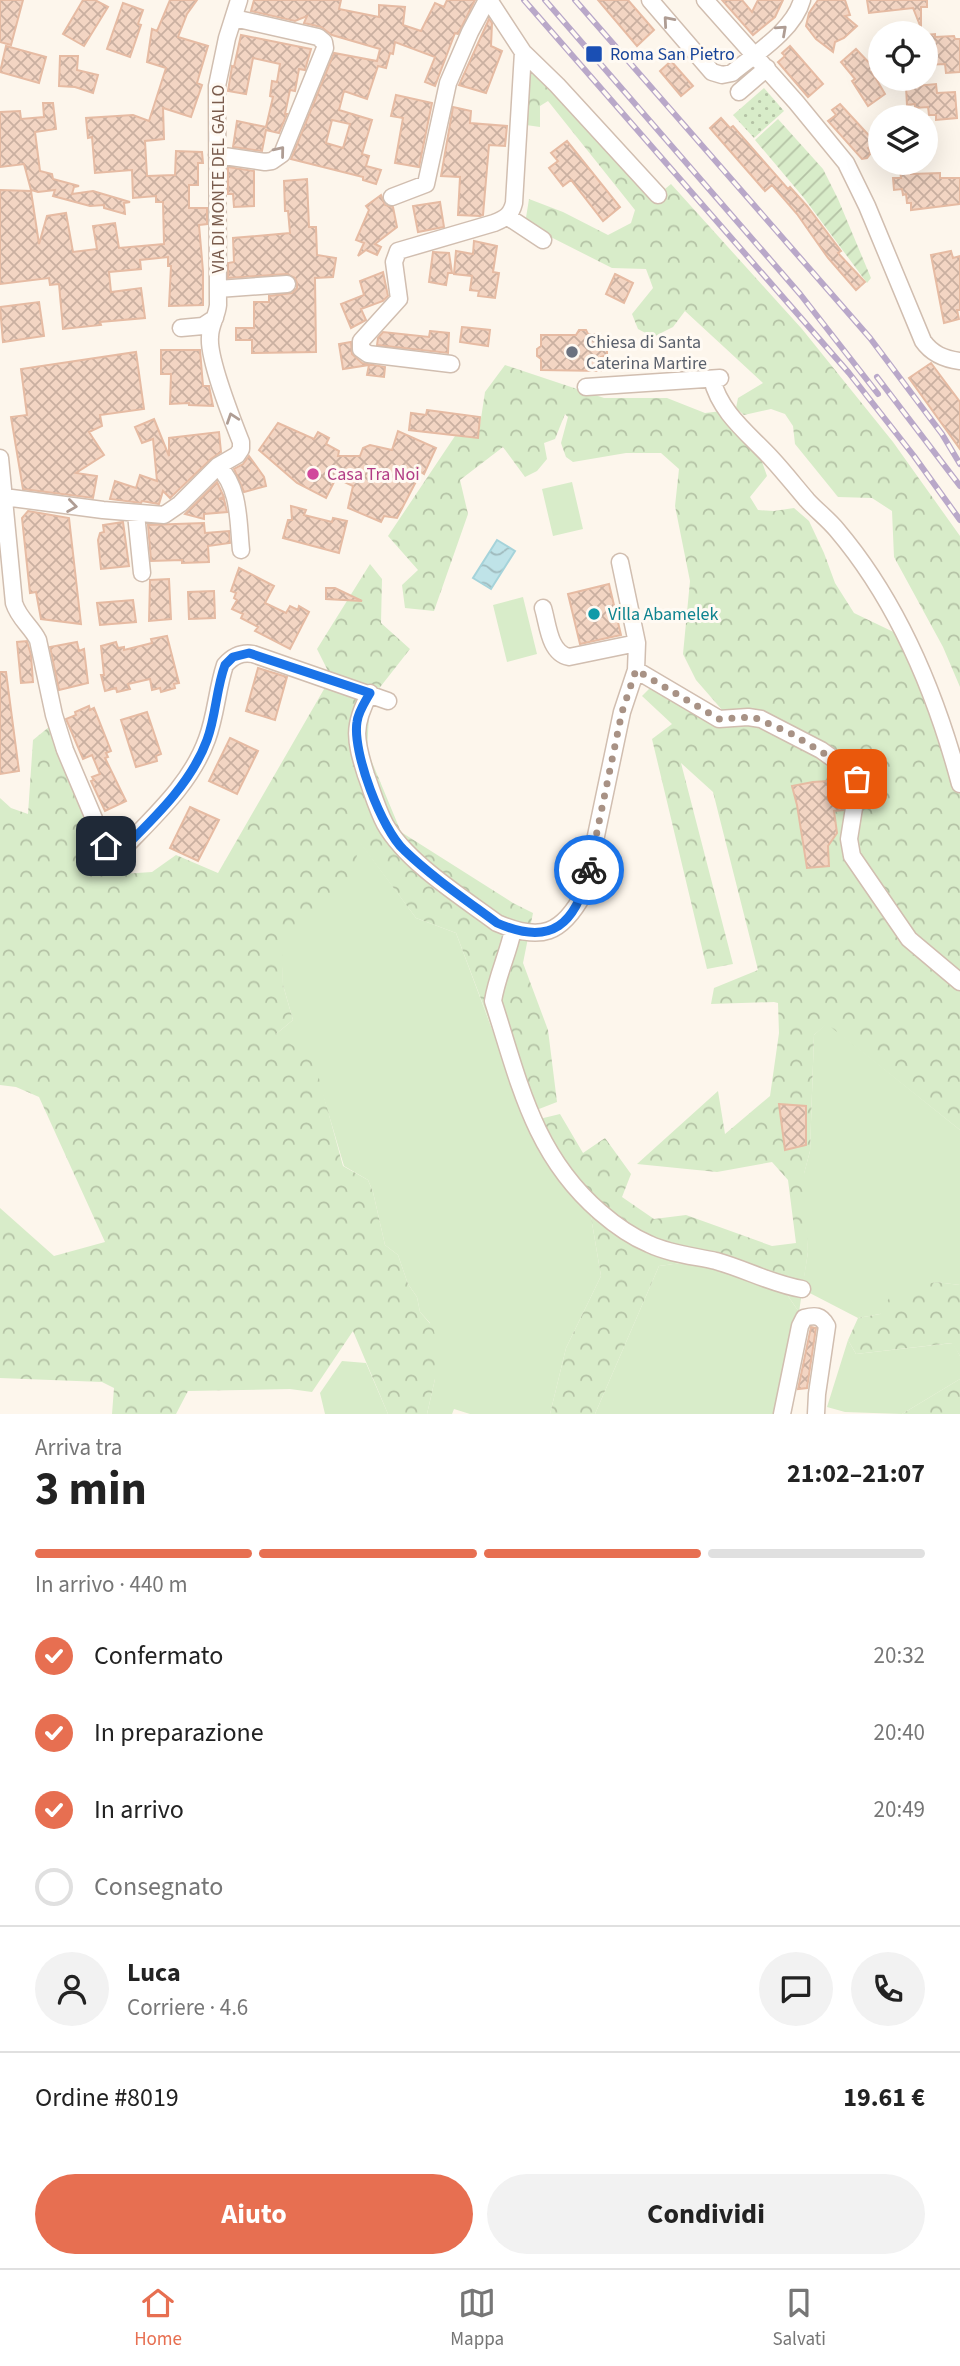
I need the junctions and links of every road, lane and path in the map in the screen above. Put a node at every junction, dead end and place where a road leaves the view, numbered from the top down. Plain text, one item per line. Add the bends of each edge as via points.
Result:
1 (239, 0) edge
2 (488, 0) edge
3 (650, 0) edge
4 (705, 0) edge
5 (802, 0) edge
6 (234, 18) junction
7 (523, 52) junction
8 (754, 54) junction
9 (766, 68) junction
10 (739, 92) dead end
11 (217, 155) junction
12 (658, 195) dead end
13 (392, 197) dead end
14 (508, 217) junction
15 (543, 240) dead end
16 (287, 284) dead end
17 (218, 289) junction
18 (215, 318) junction
19 (181, 328) dead end
20 (960, 361) edge
21 (451, 364) dead end
22 (586, 387) dead end
23 (0, 458) edge
24 (218, 466) junction
25 (4, 497) junction
26 (136, 514) junction
27 (241, 550) dead end
28 (620, 562) dead end
29 (142, 573) dead end
30 (543, 607) dead end
31 (637, 643) junction
32 (636, 670) junction
33 (370, 693) junction
34 (388, 701) dead end
35 (960, 784) edge
36 (513, 930) junction
37 (534, 932) junction
38 (508, 955) junction
39 (960, 982) edge
40 (802, 1289) dead end
41 (782, 1414) edge
42 (816, 1414) edge

1 - 6 street, VIA DI MONTE DEL GALLO
2 - 7 street
2 - 13 street via 447,83 426,184
8 -> 3 street via 732,73 714,73
4 - 8 street
8 -> 5 street via 793,20
6 - 11 street, VIA DI MONTE DEL GALLO via 219,74
11 -> 6 street via 265,162 282,154 325,48 318,37
7 - 12 street
7 - 14 street via 514,203
8 - 9 street
9 - 10 street
9 - 20 street via 850,169 925,344 939,355
11 - 17 street, VIA DI MONTE DEL GALLO
14 - 15 street
14 - 21 street via 398,251 394,262 399,299 360,341 368,354
16 - 17 street
17 - 18 street, VIA DI MONTE DEL GALLO
18 - 19 street via 202,326
24 -> 18 street, VIA DI MONTE DEL GALLO via 237,455 241,446 211,351 209,335
22 - 35 street via 716,378 715,391 737,424 836,529 865,567 926,680
23 - 25 street
24 - 26 street via 167,513
24 - 27 street via 234,491
25 -> 26 street
25 - 33 street via 14,603 38,640 59,733 99,835 110,850 120,852 181,786 207,741 221,677 233,657 253,654
26 - 29 street
28 - 31 street
30 - 31 street via 551,639 562,655
31 - 32 street
32 - 37 street via 622,712 584,892 560,927
32 - 39 street via 719,719 761,719 852,772 858,783 849,844 856,863 909,939
33 - 34 street
33 - 36 street via 357,722 357,735 374,800 386,825 402,849 497,923
36 - 37 street
36 - 38 street
37 - 38 street via 517,941
38 - 40 street via 496,981 494,1001 534,1125 571,1183 619,1228 649,1244
41 - 42 street via 800,1326 804,1318 817,1316 827,1326

